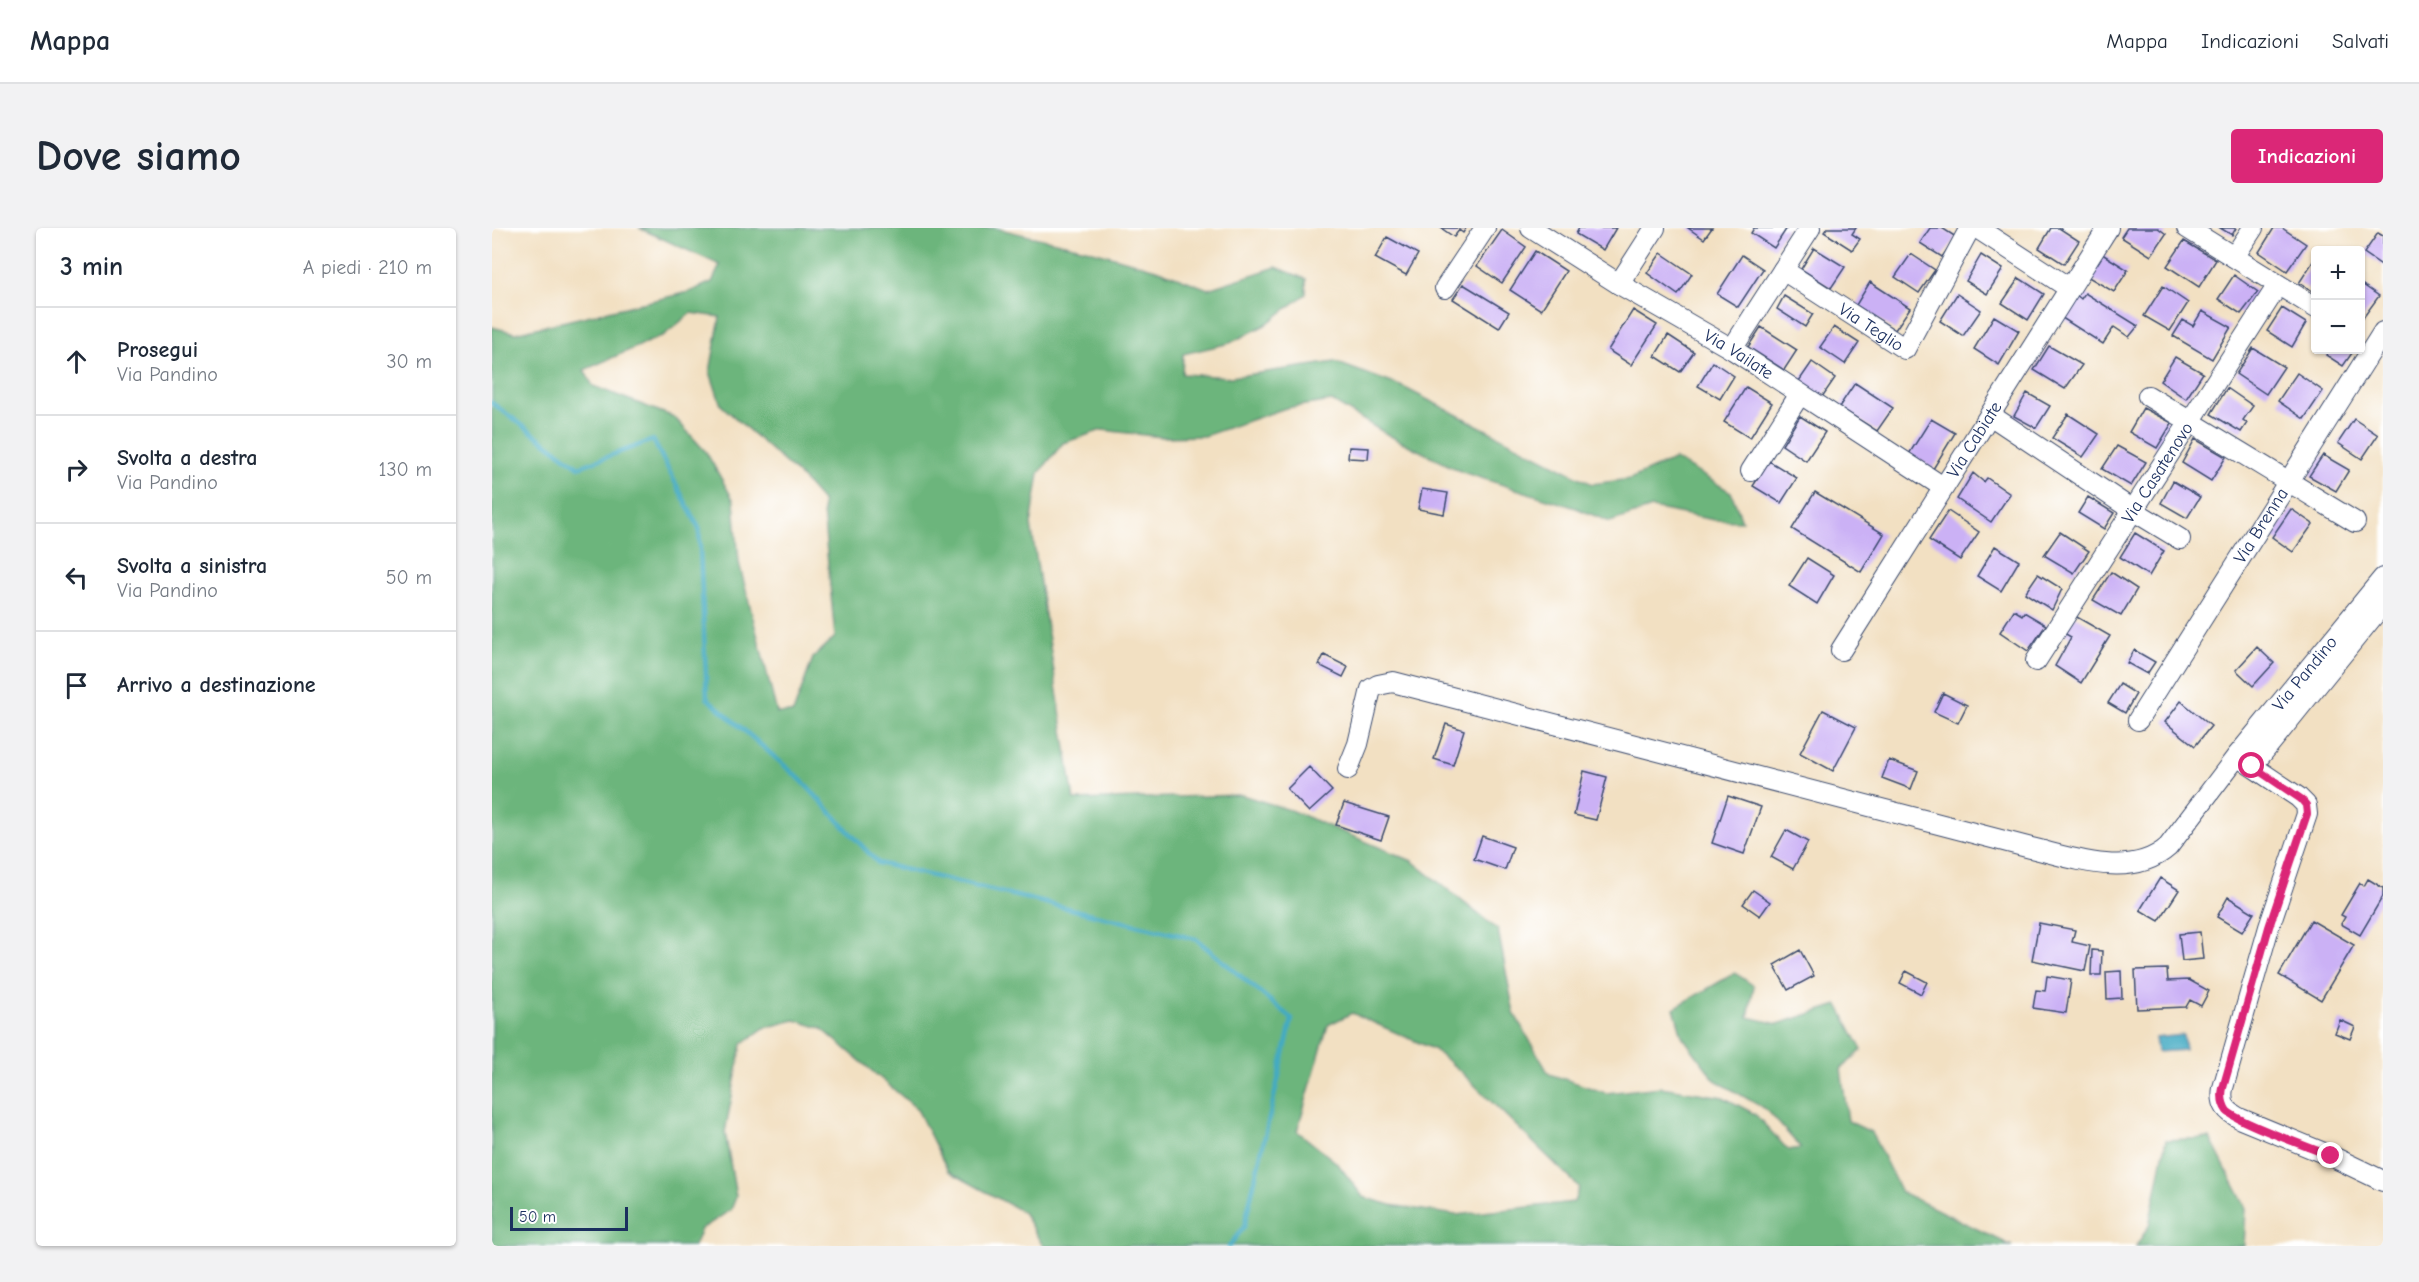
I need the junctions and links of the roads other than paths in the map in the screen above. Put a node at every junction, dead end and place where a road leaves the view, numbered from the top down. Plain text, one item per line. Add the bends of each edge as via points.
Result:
1 (1485, 228) edge
2 (1531, 228) edge
3 (1655, 228) edge
4 (1810, 228) edge
5 (1970, 228) edge
6 (1977, 228) edge
7 (2108, 228) edge
8 (2187, 228) edge
9 (2253, 228) edge
10 (2234, 257) junction
11 (1783, 270) junction
12 (1619, 284) junction
13 (2278, 285) junction
14 (1445, 288) dead end
15 (2069, 288) junction
16 (2311, 305) edge
17 (2373, 338) edge
18 (1732, 349) junction
19 (1800, 394) junction
20 (2148, 396) dead end
21 (1990, 415) junction
22 (2191, 420) junction
23 (1750, 471) dead end
24 (2288, 481) junction
25 (1943, 488) junction
26 (2134, 511) junction
27 (2355, 522) dead end
28 (2180, 539) dead end
29 (2383, 578) edge
30 (2383, 604) edge
31 (1841, 650) dead end
32 (2036, 661) dead end
33 (2138, 720) dead end
34 (2244, 761) junction
35 (1348, 770) dead end
36 (2383, 1181) edge

1 - 14 street
2 - 12 street, Via Vailate
3 - 12 street
4 - 11 street
5 - 11 street, Via Teglio via 1905,349
6 - 15 street
7 - 15 street, Via Cabiate
8 - 10 street
9 - 10 street
10 - 13 street
11 - 18 street
12 - 18 street, Via Vailate
13 - 16 street
13 - 22 street, Via Casatenovo
15 - 21 street, Via Cabiate
17 - 24 street, Via Brenna
18 - 19 street, Via Vailate
19 - 23 street
19 - 25 street, Via Vailate
20 - 22 street
21 - 25 street, Via Cabiate
21 - 26 street
22 - 24 street
22 - 26 street, Via Casatenovo
24 - 27 street
24 - 33 street, Via Brenna
25 - 31 street, Via Cabiate
26 - 28 street
26 - 32 street, Via Casatenovo
29 - 34 street, Via Pandino
30 - 34 street, Via Pandino
34 - 35 street via 2168,847 2146,860 2123,864 2094,863 2031,848 1392,682 1371,689
34 - 36 street via 2301,799 2307,814 2269,927 2223,1088 2223,1102 2227,1110 2241,1119

